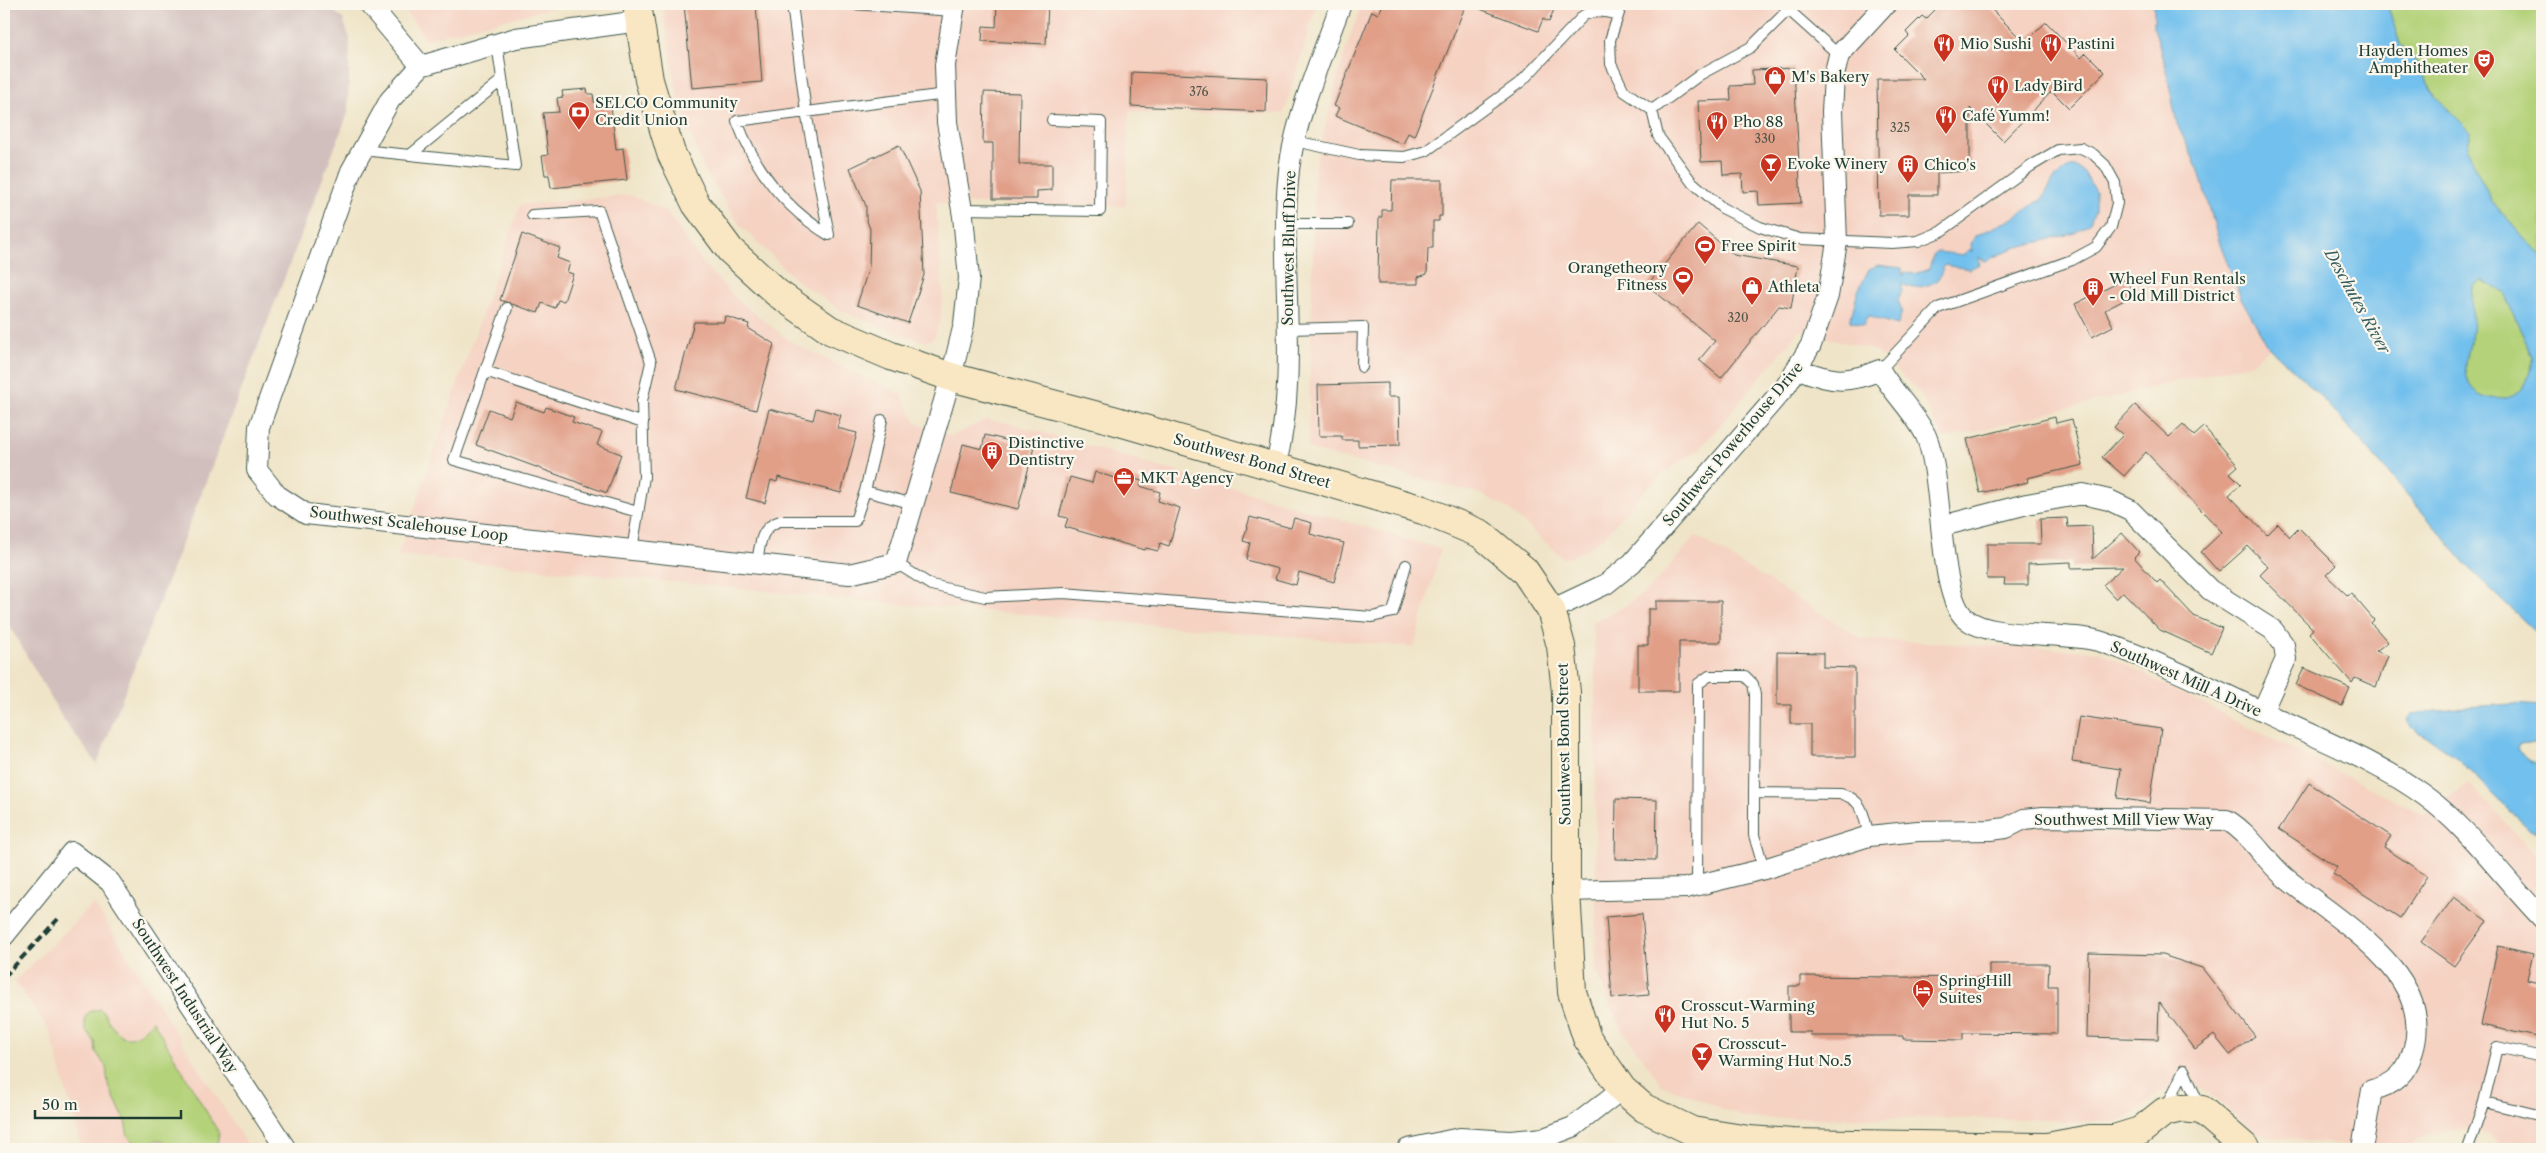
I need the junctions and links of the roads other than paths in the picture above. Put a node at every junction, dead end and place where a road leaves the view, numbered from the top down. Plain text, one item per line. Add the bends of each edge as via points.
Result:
1 (369, 4) edge
2 (792, 4) edge
3 (852, 4) edge
4 (1341, 4) edge
5 (1886, 4) edge
6 (954, 7) edge
7 (1785, 7) edge
8 (1620, 9) edge
9 (638, 12) edge
10 (497, 44) junction
11 (1839, 55) junction
12 (421, 66) junction
13 (502, 80) junction
14 (946, 94) junction
15 (1652, 110) junction
16 (806, 112) junction
17 (1052, 120) dead end
18 (1295, 141) junction
19 (362, 150) junction
20 (410, 155) junction
21 (962, 209) junction
22 (532, 216) dead end
23 (1287, 224) junction
24 (1348, 224) dead end
25 (1837, 242) junction
26 (507, 308) dead end
27 (1289, 329) junction
28 (1362, 367) dead end
29 (1799, 369) junction
30 (1880, 370) junction
31 (485, 371) junction
32 (951, 376) junction
33 (882, 420) dead end
34 (643, 423) junction
35 (1275, 468) junction
36 (865, 491) junction
37 (914, 504) junction
38 (638, 512) junction
39 (1942, 526) junction
40 (632, 550) junction
41 (896, 563) junction
42 (757, 564) junction
43 (1406, 565) dead end
44 (1551, 610) junction
45 (2262, 712) junction
46 (1754, 793) junction
47 (1869, 836) junction
48 (1764, 870) junction
49 (1697, 886) junction
50 (1566, 891) junction
51 (2542, 918) edge
52 (4, 936) edge
53 (2542, 1057) edge
54 (1622, 1089) junction
55 (2484, 1102) junction
56 (2202, 1110) junction
57 (2164, 1112) junction
58 (2542, 1116) edge
59 (2139, 1140) edge
60 (1918, 1147) edge
61 (2050, 1148) edge
62 (286, 1149) edge
63 (1408, 1149) edge
64 (2247, 1149) edge
65 (2362, 1149) edge
66 (2468, 1149) edge

1 - 12 street
2 - 16 lane
3 - 6 lane
4 - 18 street, Southwest Bluff Drive
5 - 11 street
6 - 14 street via 945,65
7 - 11 lane
7 - 15 lane via 1751,47 1701,74
8 - 15 lane via 1610,40 1611,64 1624,91
8 - 18 lane via 1584,15 1522,81 1426,151 1404,157 1360,155
9 - 10 street
9 - 32 street, Southwest Bond Street via 649,80 671,153 696,204 730,250 777,293 830,330 891,356
10 - 12 street
10 - 13 lane
11 - 25 street, Southwest Powerhouse Drive via 1832,112
12 - 19 street, Southwest Scalehouse Loop via 390,100
13 - 20 lane
13 - 20 lane via 515,166
14 - 16 lane
14 - 21 street via 947,122
15 - 25 lane via 1658,136 1691,181 1722,208 1768,229 1800,239
16 - 16 lane via 737,121 752,157 771,185 804,219 829,235
17 - 21 lane via 1101,122 1100,212
18 - 23 street, Southwest Bluff Drive via 1289,169
19 - 20 lane
19 - 40 street, Southwest Scalehouse Loop via 351,171 259,427 258,470 277,496 306,514
21 - 32 street via 969,278 964,324
22 - 34 lane via 599,211 651,362 642,401
23 - 24 lane
23 - 27 street, Southwest Bluff Drive
25 - 29 street, Southwest Powerhouse Drive via 1823,317
25 - 30 lane via 1908,243 1932,236 2038,161 2064,148 2077,147 2089,151 2105,165 2113,178 2117,197 2114,216 2107,234 2096,247 2072,260 1938,308
26 - 31 lane
27 - 28 lane via 1362,327
27 - 35 street, Southwest Bluff Drive via 1284,434
29 - 30 street via 1837,381
29 - 44 street, Southwest Powerhouse Drive via 1627,568 1606,584
30 - 39 street, Southwest Mill A Drive via 1926,435 1934,466
31 - 34 lane
31 - 38 lane via 454,460
32 - 35 street, Southwest Bond Street
32 - 37 street
33 - 36 lane
34 - 38 lane via 644,477
35 - 44 street, Southwest Bond Street via 1423,510 1481,534 1524,570
36 - 37 lane
36 - 42 lane via 855,521 780,521 771,524 764,529
37 - 41 street
38 - 40 lane
39 - 45 street, Southwest Mill A Drive via 1954,604 1965,618 1997,631 2055,634 2100,642 2155,663
39 - 45 street via 2027,504 2082,494 2109,500 2130,510 2210,590 2273,630 2284,645 2286,659
40 - 42 street, Southwest Scalehouse Loop
41 - 42 street, Southwest Scalehouse Loop via 849,574
41 - 43 lane via 931,585 985,597 1063,593 1372,617 1393,612
44 - 50 street, Southwest Bond Street via 1561,646 1566,692
45 - 51 street, Southwest Mill A Drive via 2373,764 2424,795 2454,820
46 - 47 lane via 1841,794 1853,797 1860,805
46 - 48 lane via 1754,835
46 - 49 lane via 1756,694 1753,684 1745,676 1709,676 1698,684
47 - 48 street, Southwest Mill View Way
47 - 65 street, Southwest Mill View Way via 1918,831 1990,830 2006,828 2024,819 2043,817 2213,819 2227,820 2240,828 2285,878 2382,954 2410,993 2416,1017 2412,1056 2399,1078 2372,1090
48 - 49 street, Southwest Mill View Way
49 - 50 street, Southwest Mill View Way
50 - 54 street, Southwest Bond Street via 1572,992 1587,1038
52 - 62 street, Southwest Industrial Way via 72,852 110,882
53 - 55 lane via 2497,1047
54 - 60 street via 1644,1108 1667,1120 1692,1131 1719,1137
54 - 63 street via 1573,1127 1544,1138 1510,1141 1460,1138
55 - 58 lane
55 - 66 lane
56 - 57 street via 2182,1108
56 - 57 lane via 2184,1070
56 - 64 street
57 - 59 street
59 - 61 street via 2090,1139
60 - 61 street

